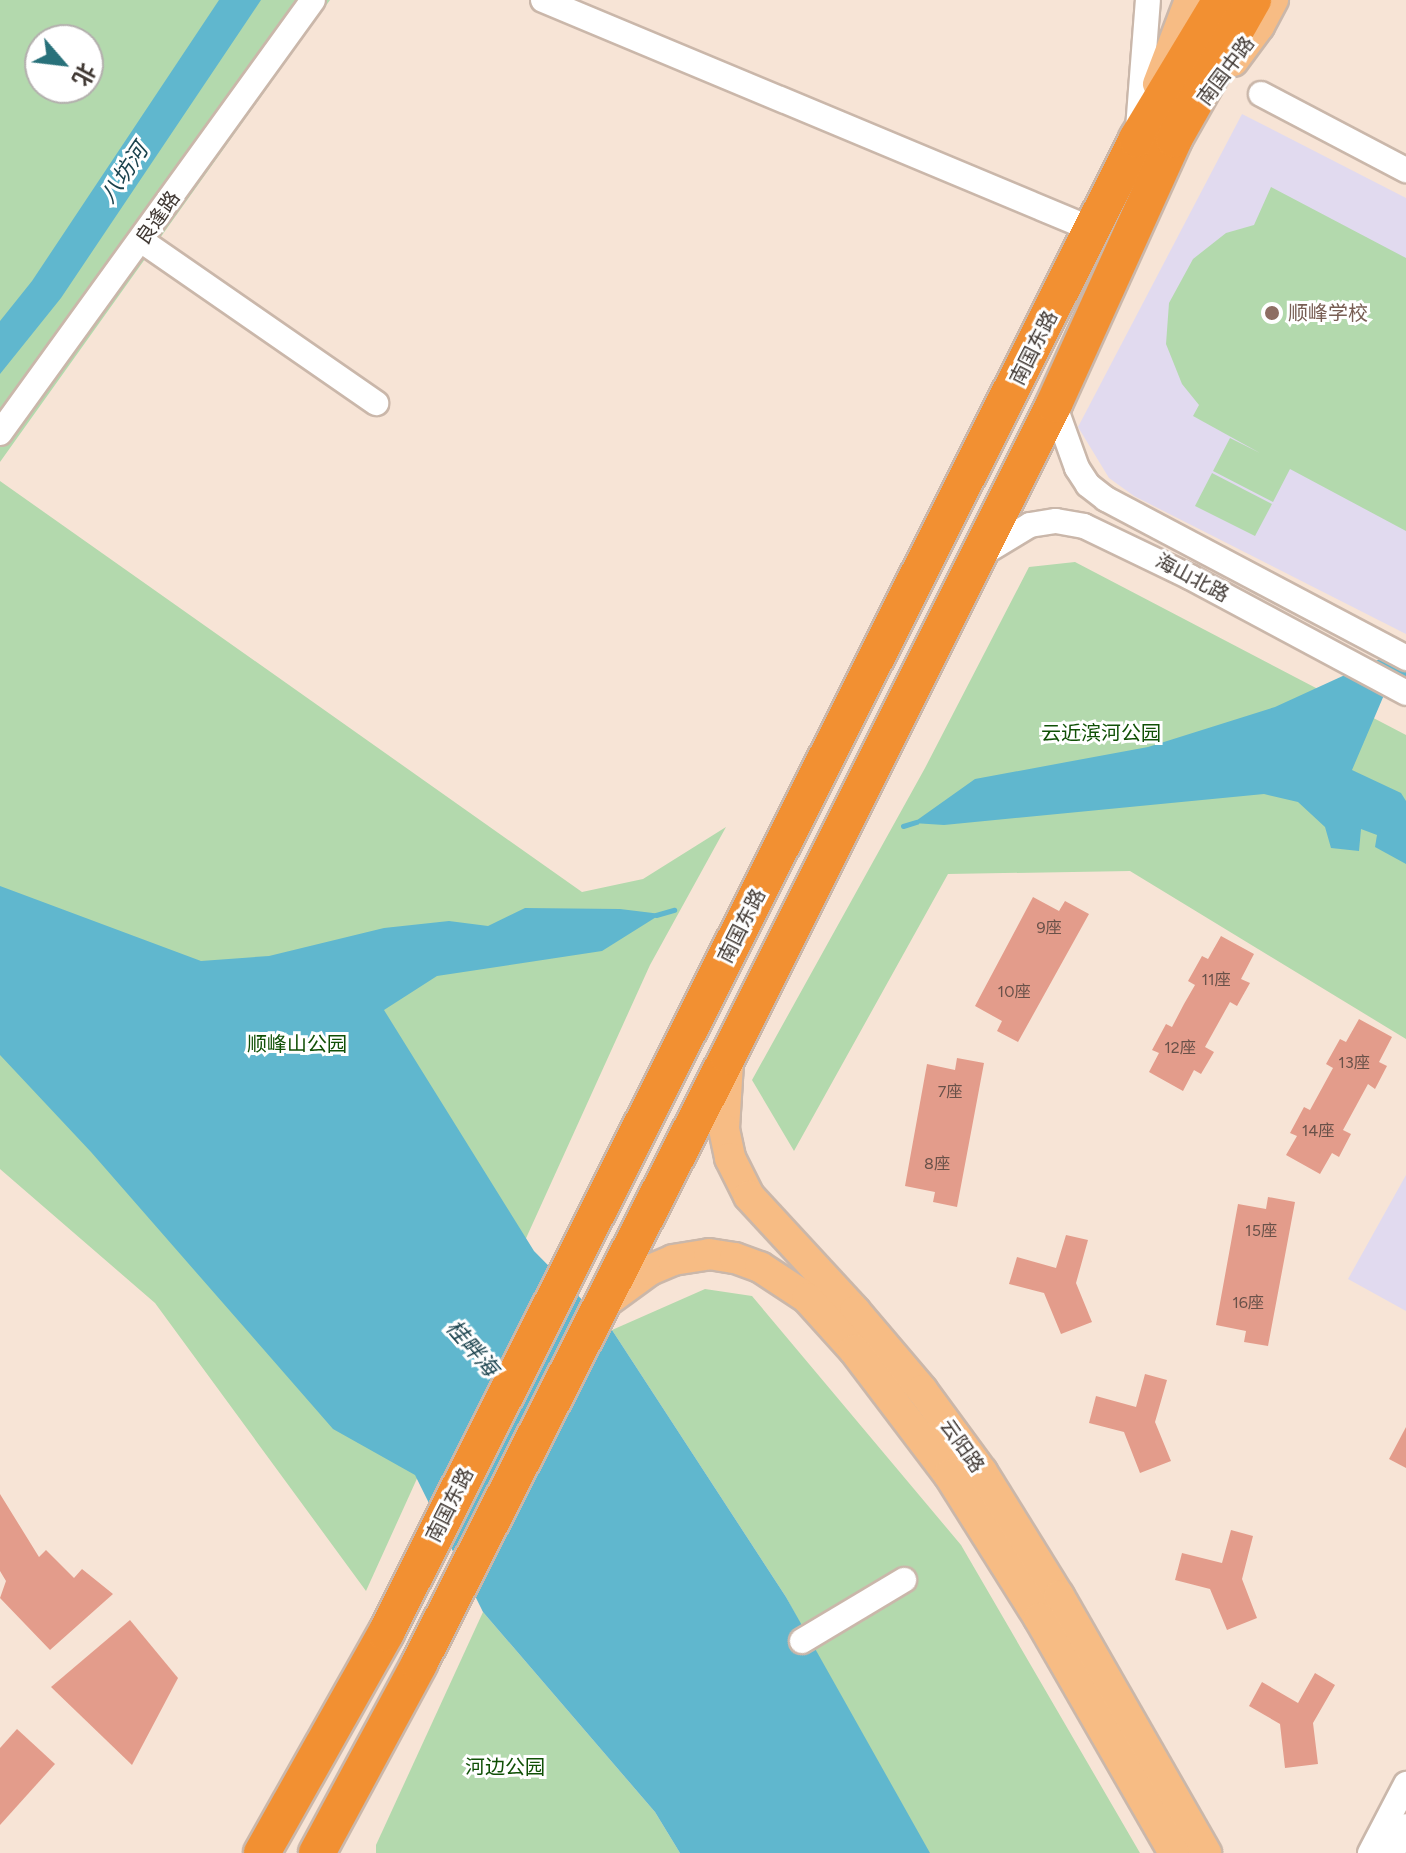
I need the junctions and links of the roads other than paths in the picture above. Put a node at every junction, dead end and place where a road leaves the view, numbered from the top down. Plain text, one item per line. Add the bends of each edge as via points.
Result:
1 (313, 0) edge
2 (543, 0) edge
3 (1148, 0) edge
4 (1190, 0) edge
5 (1221, 0) edge
6 (1253, 0) edge
7 (1273, 0) edge
8 (1261, 94) dead end
9 (1137, 139) junction
10 (1174, 139) junction
11 (1406, 170) edge
12 (1094, 230) junction
13 (142, 241) junction
14 (376, 403) dead end
15 (1054, 404) junction
16 (0, 433) edge
17 (973, 560) junction
18 (1399, 654) edge
19 (1400, 690) edge
20 (728, 1056) junction
21 (601, 1306) junction
22 (922, 1390) junction
23 (915, 1427) junction
24 (904, 1580) dead end
25 (802, 1641) dead end
26 (1406, 1784) edge
27 (1406, 1826) edge
28 (338, 1836) edge
29 (1381, 1847) edge
30 (262, 1853) edge
31 (317, 1853) edge
32 (1174, 1853) edge
33 (1206, 1853) edge
34 (1364, 1853) edge

1 - 13 street, 良逢路
2 - 12 street
3 - 9 street
4 - 9 main road
5 - 9 highway, 南国东路
6 - 10 highway, 南国东路
7 - 10 main road, 南国中路
8 - 11 street
9 - 12 highway, 南国东路
10 - 15 highway, 南国东路
12 - 30 highway, 南国东路 via 386,1633
13 - 14 street
13 - 16 street, 良逢路
15 - 17 highway, 南国东路
15 - 18 street, 海山北路 via 1077,468 1106,499
17 - 19 street, 海山北路 via 1030,525 1056,521 1084,526
17 - 20 highway, 南国东路
20 - 21 highway, 南国东路
20 - 22 main road, 云阳路 via 724,1129 738,1178
21 - 23 main road, 云阳路 via 631,1281 673,1260 709,1254 760,1267 786,1281 826,1317
21 - 28 highway, 南国东路
22 - 23 main road via 904,1381 898,1385
22 - 33 main road, 云阳路 via 1009,1513
23 - 32 main road, 云阳路 via 1016,1580
24 - 25 street
26 - 29 street
27 - 29 street
28 - 31 highway, 南国东路
29 - 34 street

